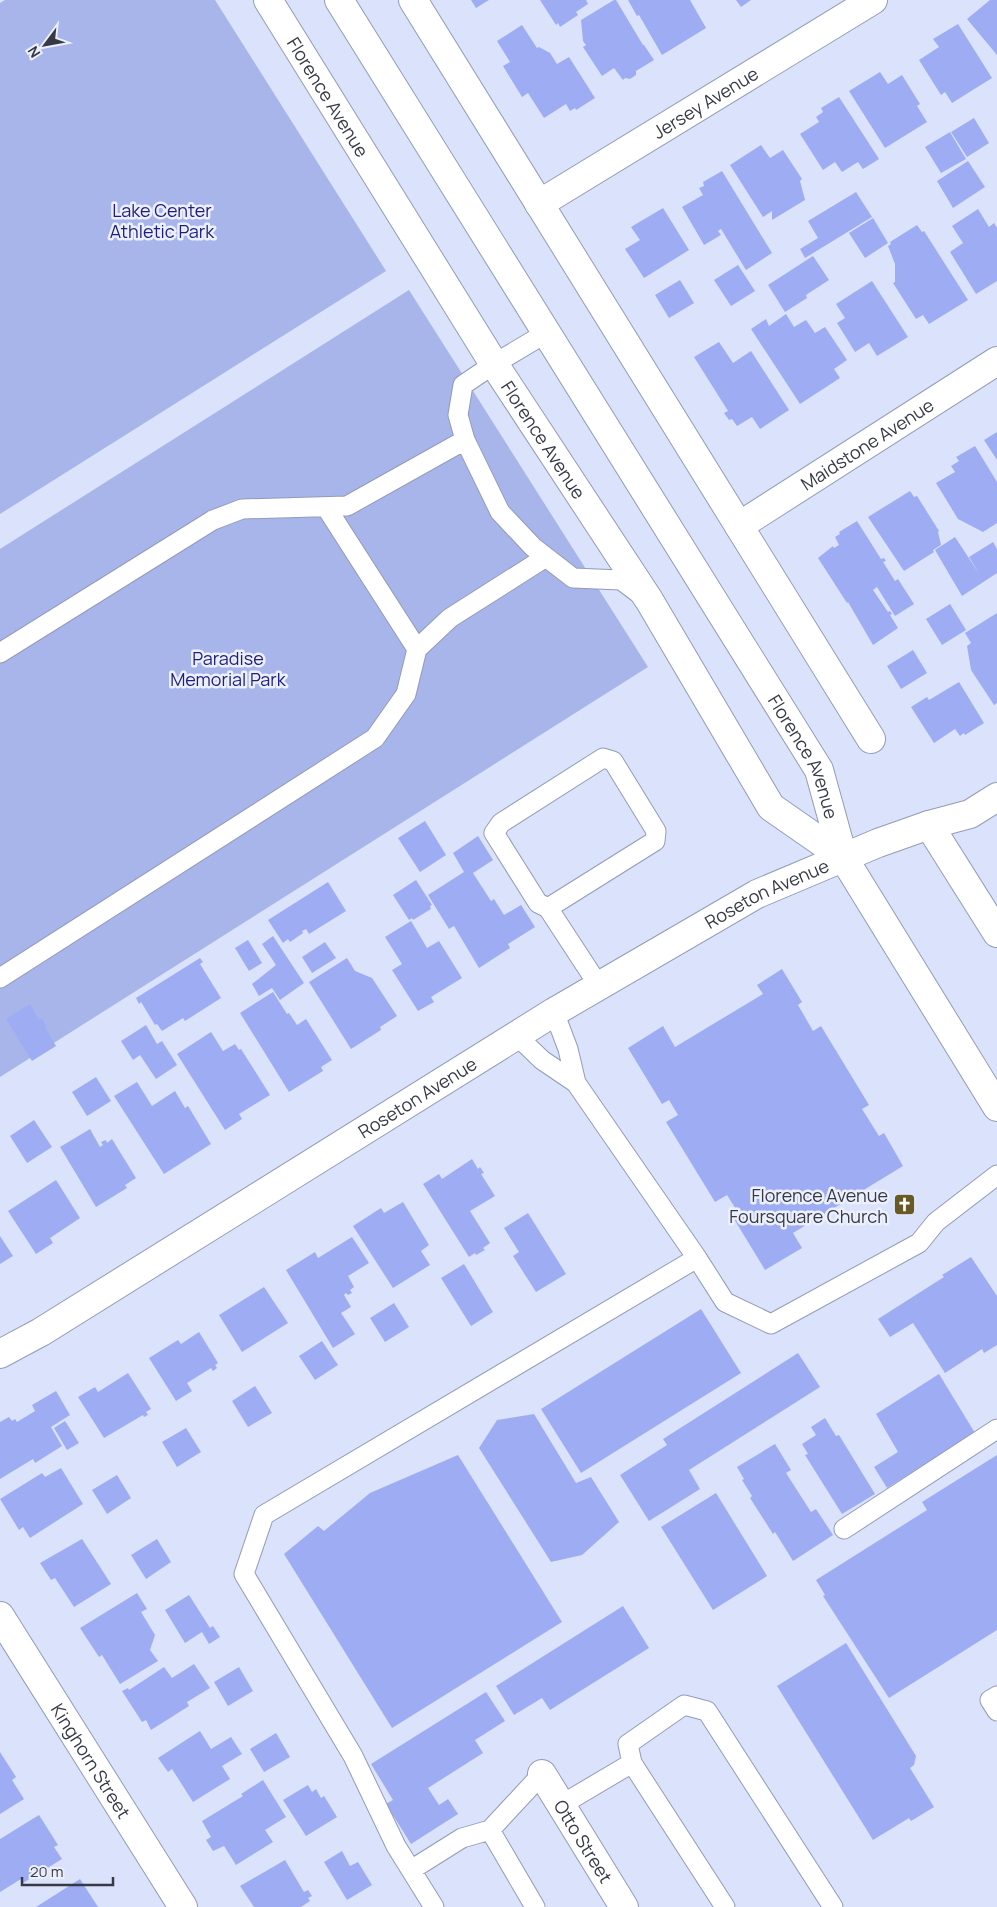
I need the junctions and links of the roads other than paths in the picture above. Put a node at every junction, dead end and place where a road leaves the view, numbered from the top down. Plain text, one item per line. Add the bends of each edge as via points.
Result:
1 (268, 0) edge
2 (339, 0) edge
3 (413, 0) edge
4 (873, 0) edge
5 (539, 204) junction
6 (546, 333) junction
7 (997, 362) edge
8 (494, 364) junction
9 (465, 440) junction
10 (326, 507) junction
11 (739, 526) junction
12 (546, 557) junction
13 (649, 600) junction
14 (417, 649) junction
15 (0, 653) edge
16 (871, 739) dead end
17 (997, 797) edge
18 (930, 825) junction
19 (843, 857) junction
20 (548, 908) junction
21 (997, 933) edge
22 (0, 978) edge
23 (599, 986) junction
24 (554, 1012) junction
25 (516, 1036) junction
26 (576, 1083) junction
27 (997, 1107) edge
28 (997, 1175) edge
29 (697, 1258) junction
30 (0, 1354) edge
31 (997, 1429) edge
32 (844, 1529) dead end
33 (0, 1616) edge
34 (997, 1696) edge
35 (997, 1712) edge
36 (632, 1764) junction
37 (542, 1774) joint
38 (561, 1805) junction
39 (490, 1830) junction
40 (411, 1870) junction
41 (183, 1907) edge
42 (434, 1907) edge
43 (535, 1907) edge
44 (624, 1907) edge
45 (725, 1907) edge
46 (833, 1907) edge

1 - 8 street, Florence Avenue
2 - 6 street, Florence Avenue
3 - 5 street
4 - 5 street, Jersey Avenue
5 - 11 street
6 - 8 lane
6 - 19 street, Florence Avenue via 820,770
7 - 11 street, Maidstone Avenue
8 - 9 lane via 463,385 458,415
8 - 13 street, Florence Avenue
9 - 10 lane via 347,506
9 - 12 lane via 500,512
10 - 14 lane
10 - 15 lane via 242,508 212,520
11 - 16 street
12 - 13 lane via 573,578 621,580
12 - 14 lane via 450,618
13 - 19 street, Florence Avenue via 771,807
14 - 22 lane via 406,694 375,738
17 - 18 street via 970,814
18 - 19 street, Roseton Avenue
18 - 21 street
19 - 23 street, Roseton Avenue via 757,894
19 - 27 street, Florence Avenue
20 - 20 lane via 655,841 656,831 613,761 603,758 500,823 494,833 538,903
20 - 23 lane
23 - 24 street, Roseton Avenue
24 - 25 street, Roseton Avenue
24 - 26 lane
25 - 26 lane via 542,1060
25 - 30 street, Roseton Avenue via 41,1332
26 - 29 lane
28 - 29 lane via 936,1222 918,1243 771,1324 725,1302
29 - 40 lane via 264,1515 244,1574 353,1756
31 - 32 lane
33 - 41 street, Kinghorn Street
34 - 35 lane via 990,1700
36 - 38 lane
36 - 45 lane
36 - 46 lane via 628,1744 684,1704 706,1711
37 - 38 street, Otto Street
37 - 39 lane
38 - 44 street, Otto Street
39 - 40 lane via 462,1838
39 - 43 lane
40 - 42 lane

